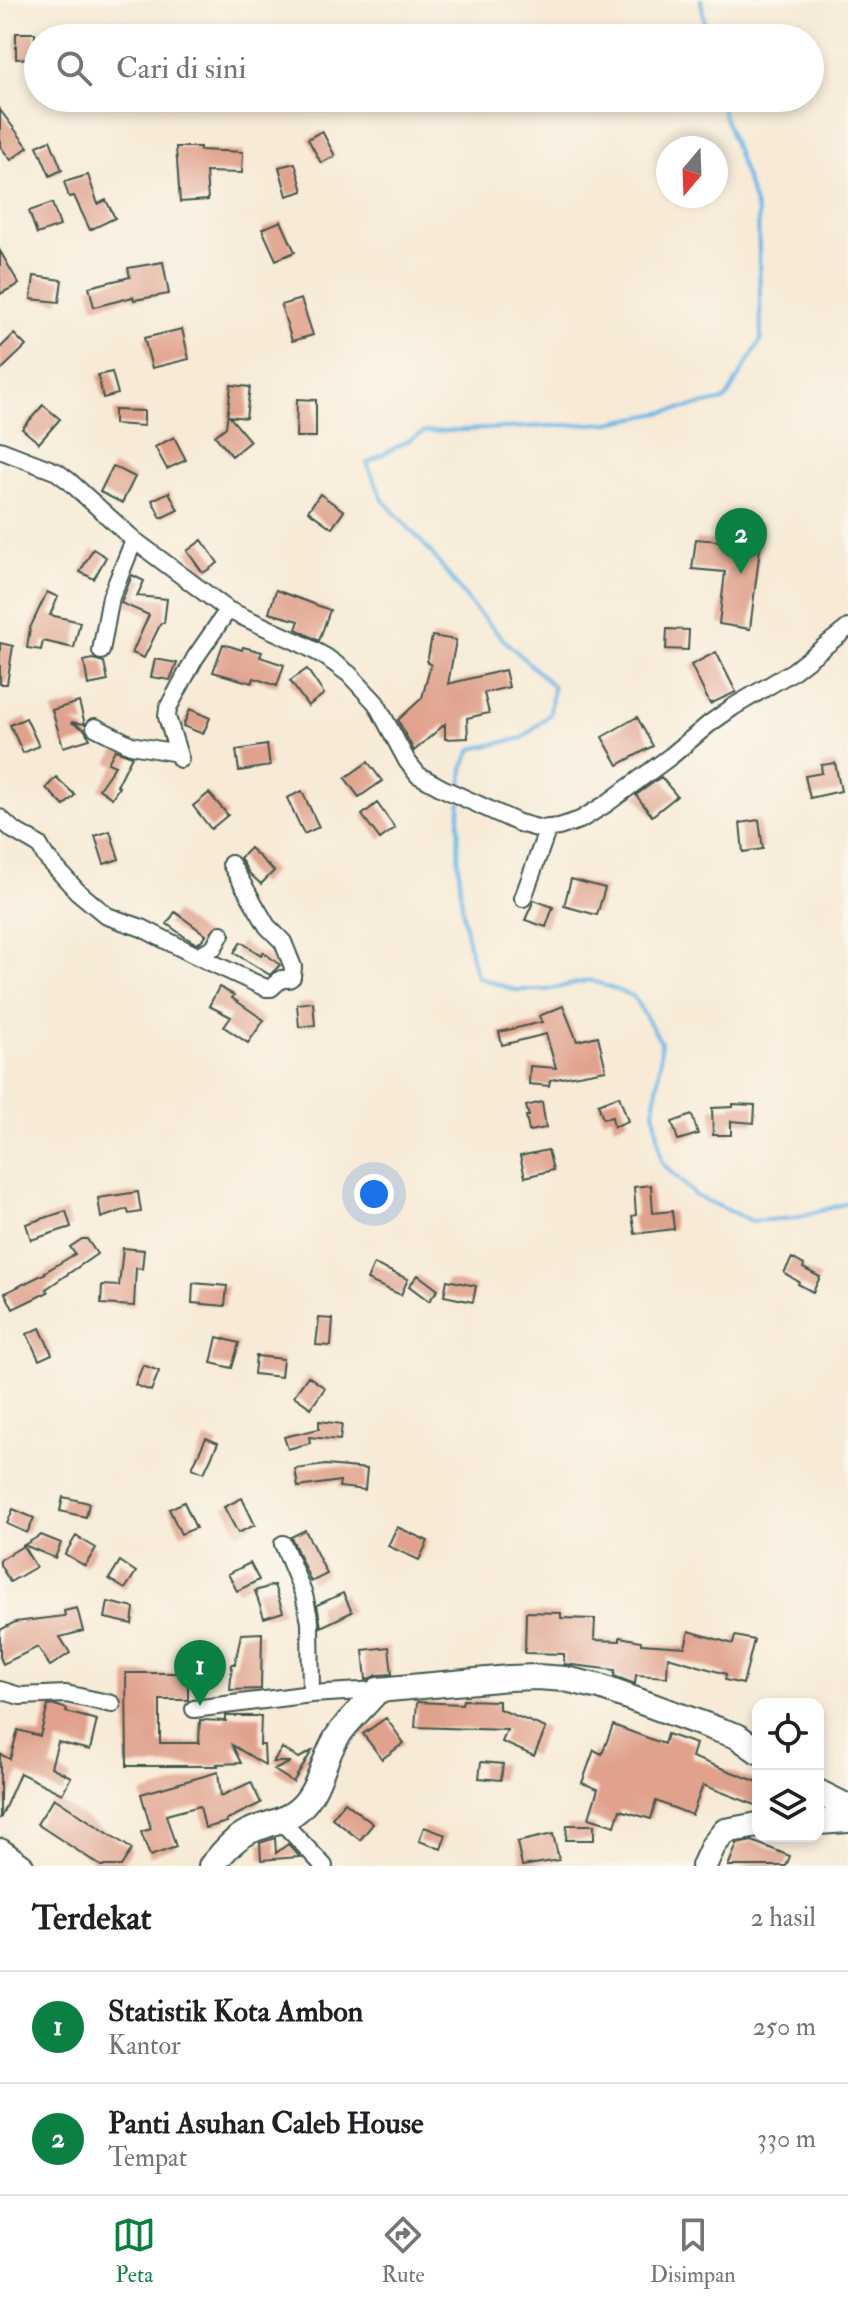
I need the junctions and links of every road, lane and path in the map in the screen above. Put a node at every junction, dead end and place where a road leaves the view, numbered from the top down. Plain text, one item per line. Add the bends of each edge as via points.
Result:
1 (0, 450) edge
2 (134, 540) junction
3 (228, 610) junction
4 (848, 628) edge
5 (101, 651) dead end
6 (95, 727) dead end
7 (0, 818) edge
8 (548, 828) junction
9 (231, 864) dead end
10 (523, 898) dead end
11 (221, 934) dead end
12 (197, 956) junction
13 (283, 1544) dead end
14 (0, 1690) edge
15 (378, 1690) junction
16 (311, 1694) junction
17 (112, 1704) dead end
18 (194, 1709) dead end
19 (752, 1747) edge
20 (824, 1795) edge
21 (848, 1807) edge
22 (280, 1820) junction
23 (848, 1820) edge
24 (824, 1822) edge
25 (752, 1826) edge
26 (0, 1851) edge
27 (21, 1866) edge
28 (211, 1866) edge
29 (324, 1866) edge
30 (704, 1866) edge

1 - 2 street via 57,472
2 - 3 street
2 - 5 street via 111,597
3 - 6 street via 168,708 179,756 131,745
3 - 8 street via 302,644 349,674 376,703 418,775 519,823
4 - 8 street via 792,672 709,724 606,804 580,820
7 - 12 street via 39,845 77,891 107,916
8 - 10 street
9 - 12 street via 267,926 283,942 293,973 266,988
11 - 12 street via 214,947
13 - 16 street via 310,1622
14 - 17 street via 20,1696 66,1694
15 - 16 street
15 - 19 street via 509,1678 565,1679 737,1736
15 - 22 street via 336,1738 303,1806
16 - 18 street
20 - 21 street
22 - 28 street via 233,1842
22 - 29 street
23 - 24 street
25 - 30 street via 725,1831
26 - 27 street

